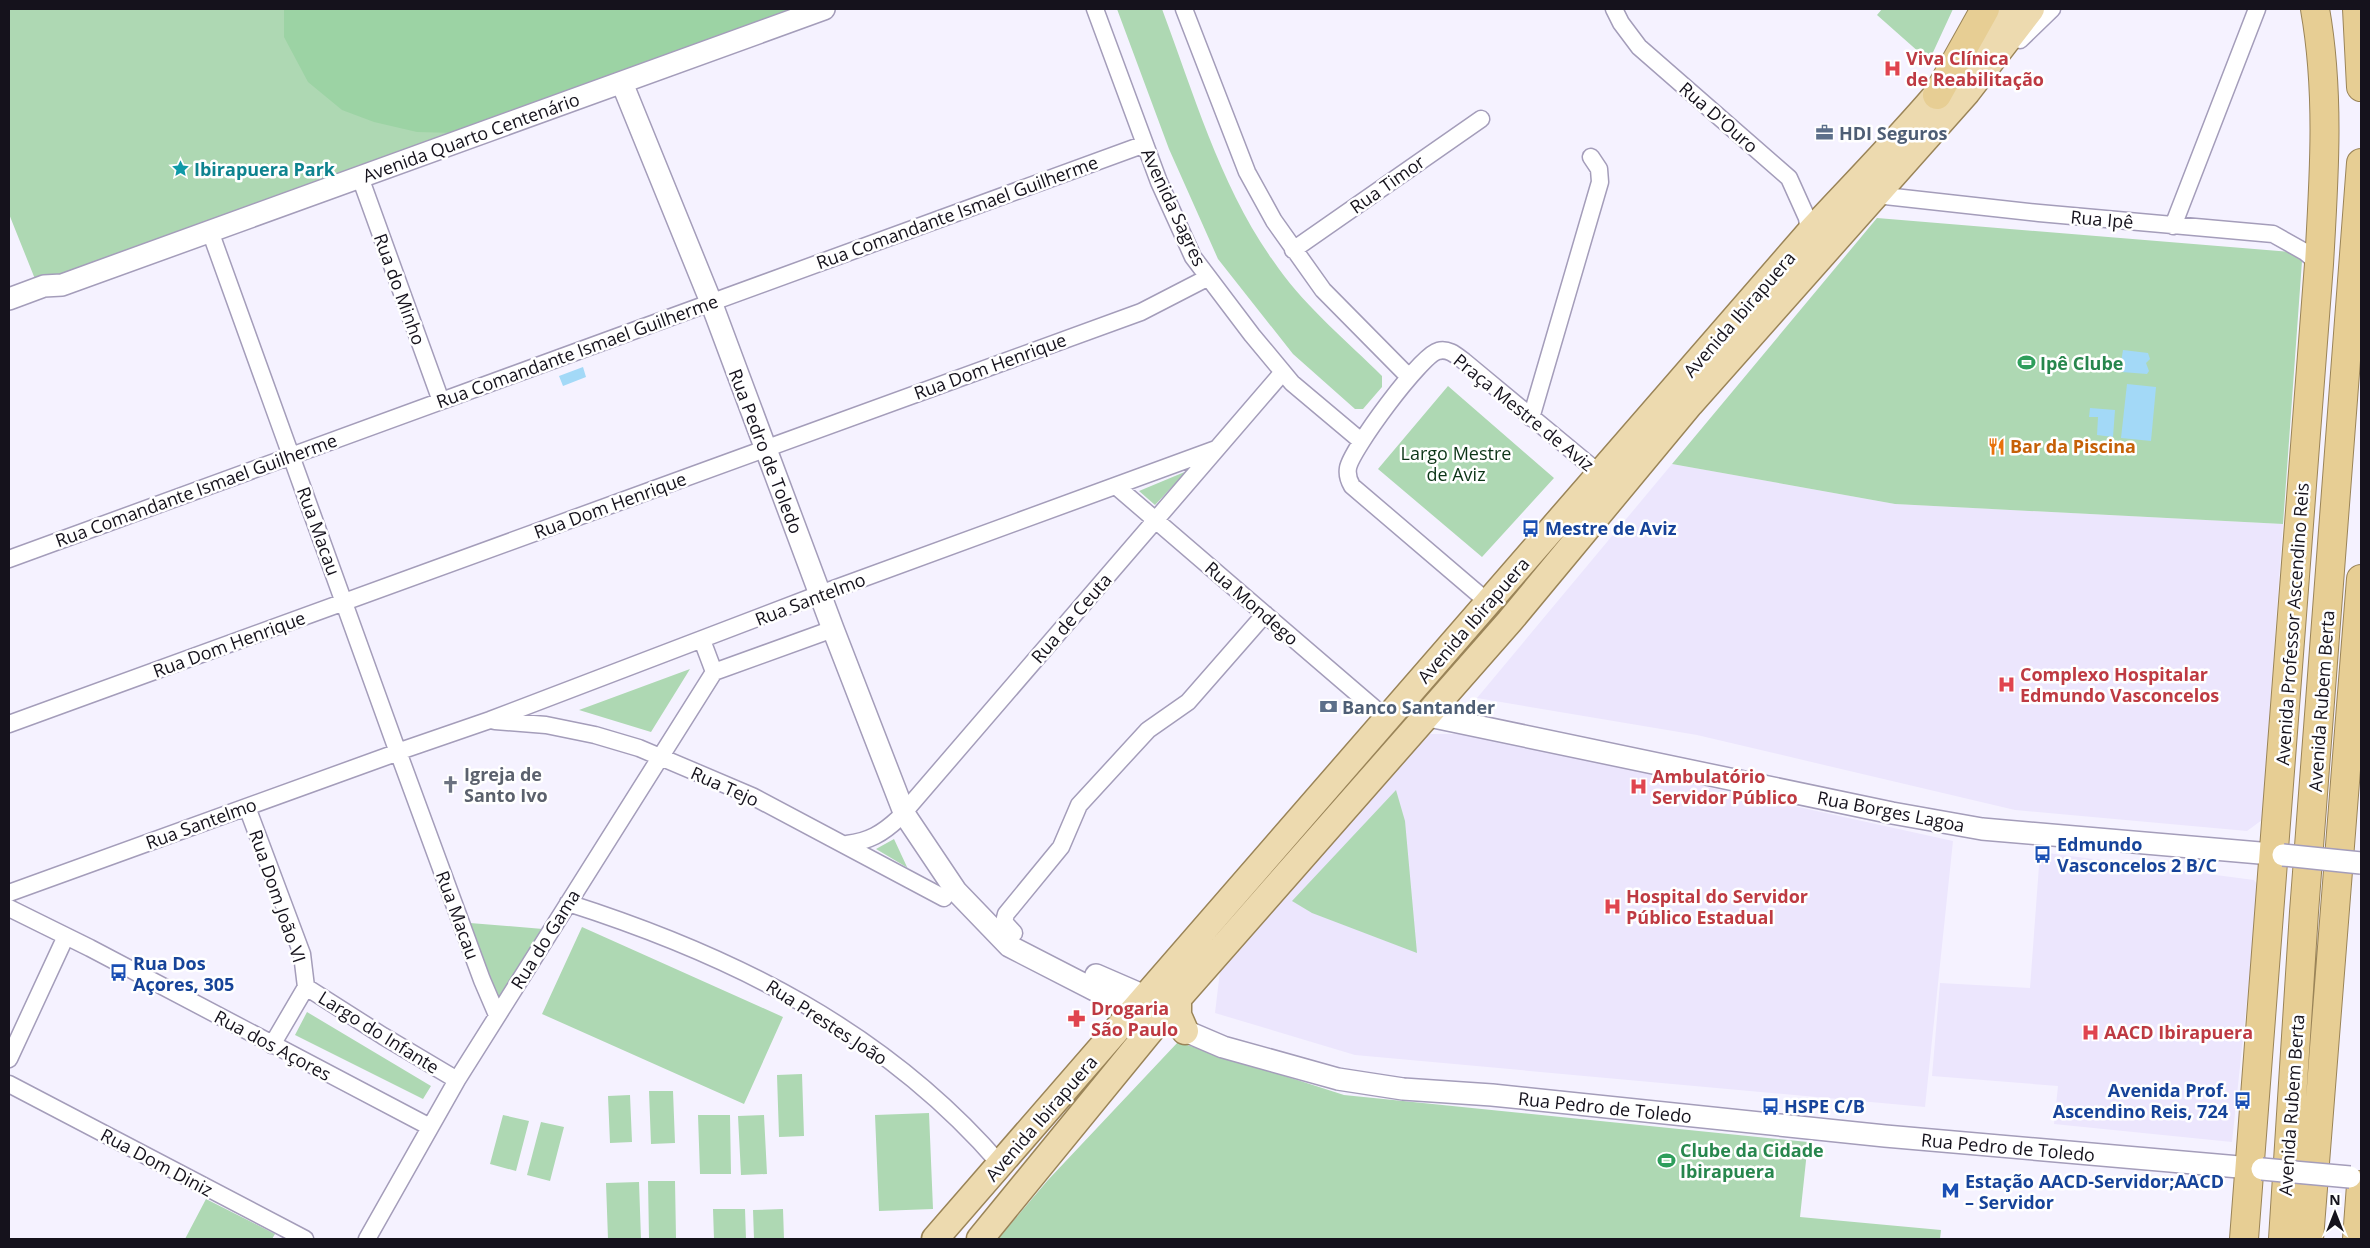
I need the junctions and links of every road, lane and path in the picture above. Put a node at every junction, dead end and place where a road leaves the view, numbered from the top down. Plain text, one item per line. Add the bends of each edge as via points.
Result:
1 (824, 9) edge
2 (1095, 9) edge
3 (1184, 9) edge
4 (1614, 9) edge
5 (1985, 9) edge
6 (2004, 9) edge
7 (2031, 9) edge
8 (2052, 9) edge
9 (2257, 9) edge
10 (2315, 9) edge
11 (2327, 9) edge
12 (2357, 9) edge
13 (622, 83) junction
14 (2361, 87) edge
15 (1967, 92) junction
16 (1937, 95) junction
17 (1481, 119) dead end
18 (1145, 144) junction
19 (1591, 157) dead end
20 (2361, 163) edge
21 (360, 177) junction
22 (1876, 195) junction
23 (2173, 226) junction
24 (210, 231) junction
25 (1809, 233) junction
26 (1293, 250) junction
27 (2355, 260) junction
28 (2319, 264) junction
29 (1207, 278) junction
30 (62, 285) junction
31 (9, 299) edge
32 (711, 302) junction
33 (9, 310) edge
34 (1283, 372) junction
35 (1409, 377) junction
36 (440, 401) junction
37 (1531, 418) junction
38 (1361, 441) junction
39 (765, 448) junction
40 (1216, 449) junction
41 (291, 456) junction
42 (1599, 473) junction
43 (1117, 487) junction
44 (1156, 519) junction
45 (9, 559) edge
46 (2361, 579) edge
47 (820, 594) junction
48 (345, 602) junction
49 (1489, 603) junction
50 (1265, 614) junction
51 (832, 629) junction
52 (702, 640) junction
53 (714, 672) junction
54 (1426, 674) junction
55 (1424, 715) junction
56 (1387, 719) junction
57 (490, 720) junction
58 (9, 724) edge
59 (398, 752) junction
60 (660, 757) junction
61 (246, 807) junction
62 (906, 816) junction
63 (847, 844) junction
64 (2278, 855) junction
65 (2361, 863) edge
66 (9, 893) edge
67 (950, 894) junction
68 (568, 903) junction
69 (9, 908) edge
70 (1004, 925) junction
71 (66, 936) junction
72 (306, 987) junction
73 (1140, 1004) junction
74 (1170, 1009) junction
75 (497, 1015) junction
76 (1185, 1031) joint
77 (272, 1045) junction
78 (9, 1059) edge
79 (457, 1080) junction
80 (9, 1084) edge
81 (430, 1126) junction
82 (1000, 1164) junction
83 (2256, 1168) junction
84 (2358, 1180) edge
85 (305, 1239) edge
86 (367, 1239) edge
87 (936, 1239) edge
88 (980, 1239) edge
89 (2244, 1239) edge
90 (2283, 1239) edge
91 (2309, 1239) edge
92 (2357, 1239) edge

1 - 13 street, Avenida Quarto Centenário
2 - 18 street, Avenida Sagres
3 - 26 street via 1254,188
4 - 25 street, Rua D'Ouro via 1640,47 1789,178 1807,218
5 - 16 highway
6 - 16 main road, Avenida Ibirapuera
7 - 15 main road, Avenida Ibirapuera
8 - 15 street
9 - 23 street
10 - 28 highway, Avenida Professor Ascendino Reis via 2321,41 2326,140
11 - 27 highway via 2336,62 2340,119 2343,242 2346,252
12 - 14 highway
13 - 21 street, Avenida Quarto Centenário
13 - 32 street, Rua Pedro de Toledo
15 - 22 main road, Avenida Ibirapuera
16 - 25 main road, Avenida Ibirapuera
17 - 26 street, Rua Timor
18 - 29 street, Avenida Sagres via 1193,257
18 - 32 street, Rua Comandante Ismael Guilherme
19 - 37 street via 1599,169 1600,182
20 - 27 highway, Avenida Rubem Berta
21 - 24 street, Avenida Quarto Centenário
21 - 36 street, Rua do Minho
22 - 23 street, Rua Ipê
22 - 55 main road, Avenida Ibirapuera via 1690,404 1508,622
23 - 28 street, Rua Ipê via 2273,234
24 - 30 street, Avenida Quarto Centenário
24 - 41 street, Rua Macau
25 - 42 main road, Avenida Ibirapuera
26 - 35 street via 1323,290
27 - 90 highway, Avenida Rubem Berta via 2304,912
28 - 64 highway, Avenida Professor Ascendino Reis
29 - 34 street, Avenida Sagres
29 - 39 street, Rua Dom Henrique via 1141,312
30 - 31 street, Avenida Quarto Centenário via 44,286
30 - 33 street, Avenida Quarto Centenário via 47,296
32 - 36 street, Rua Comandante Ismael Guilherme
32 - 39 street, Rua Pedro de Toledo
34 - 38 street, Avenida Sagres
34 - 40 street, Rua de Ceuta
35 - 37 street, Praça Mestre de Aviz via 1429,356 1448,350
35 - 38 street, Praça Mestre de Aviz
36 - 41 street, Rua Comandante Ismael Guilherme
37 - 42 street, Praça Mestre de Aviz
38 - 49 street, Praça Mestre de Aviz via 1348,467 1352,486
39 - 47 street, Rua Pedro de Toledo
39 - 48 street, Rua Dom Henrique
40 - 43 street, Rua Santelmo
40 - 44 street, Rua de Ceuta
41 - 45 street, Rua Comandante Ismael Guilherme
41 - 48 street, Rua Macau
42 - 49 main road, Avenida Ibirapuera
43 - 44 street, Rua Mondego
43 - 47 street, Rua Santelmo
44 - 50 street, Rua Mondego
44 - 62 street, Rua de Ceuta
46 - 91 highway, Avenida Rubem Berta
47 - 51 street, Rua Pedro de Toledo
47 - 52 street, Rua Santelmo
48 - 58 street, Rua Dom Henrique
48 - 59 street, Rua Macau
49 - 54 main road, Avenida Ibirapuera
50 - 56 street, Rua Mondego
50 - 70 street via 1188,702 1148,730 1079,805 1061,847
51 - 53 street
51 - 62 street, Rua Pedro de Toledo
52 - 53 street
52 - 57 street, Rua Santelmo
53 - 60 street, Rua do Gama
54 - 55 main road via 1420,688
54 - 56 main road, Avenida Ibirapuera
55 - 64 street, Rua Borges Lagoa via 1982,829
55 - 74 main road, Avenida Ibirapuera
56 - 73 main road, Avenida Ibirapuera
57 - 59 street, Rua Santelmo
57 - 60 street, Rua Tejo via 595,734
59 - 61 street, Rua Santelmo
59 - 75 street, Rua Macau
60 - 63 street, Rua Tejo via 752,796
60 - 68 street, Rua do Gama
61 - 66 street, Rua Santelmo
61 - 72 street, Rua Dom João VI via 302,954
62 - 63 street, Rua de Ceuta via 866,842
62 - 67 street, Rua Pedro de Toledo via 915,856
63 - 67 street, Rua Tejo
64 - 65 street, Rua Borges Lagoa, bridge
64 - 83 highway, Avenida Professor Ascendino Reis
67 - 70 street, Rua Pedro de Toledo
68 - 75 street, Rua do Gama
68 - 82 street, Rua Prestes João via 681,942 766,981 822,1014 935,1096
69 - 71 street, Rua dos Açores
70 - 73 street, Rua Pedro de Toledo via 1113,983
71 - 77 street, Rua dos Açores
71 - 78 street
72 - 77 street, Largo do Infante
72 - 79 street, Largo do Infante
73 - 74 street, Rua Pedro de Toledo
73 - 82 main road, Avenida Ibirapuera
74 - 76 main road via 1178,1015
74 - 88 main road, Avenida Ibirapuera
75 - 79 street, Rua do Gama
76 - 83 street, Rua Pedro de Toledo via 1223,1047 1294,1068 1403,1089 1492,1095 1933,1141
77 - 81 street, Rua dos Açores
79 - 81 street, Rua do Gama
80 - 85 street, Rua Dom Diniz
81 - 86 street, Rua do Gama
82 - 87 main road, Avenida Ibirapuera
83 - 84 street, Rua Pedro de Toledo, bridge
83 - 89 highway, Avenida Professor Ascendino Reis
84 - 92 highway

